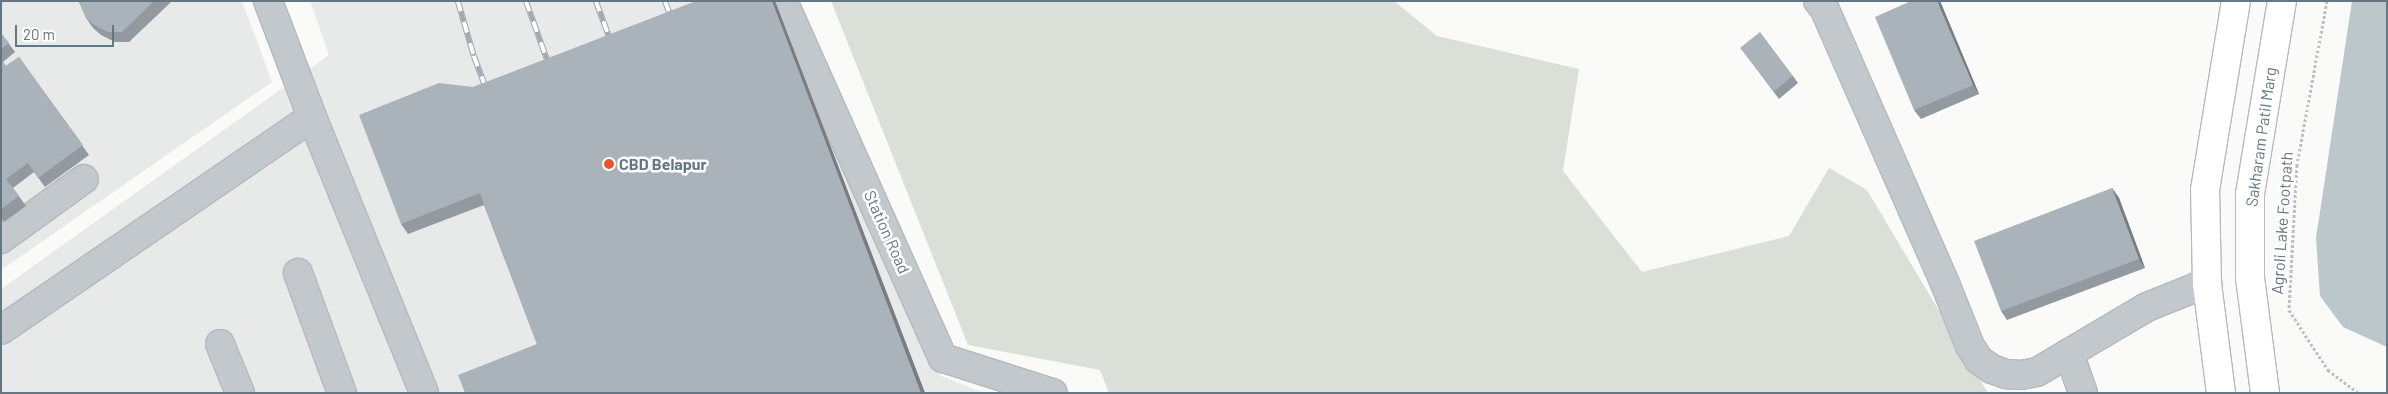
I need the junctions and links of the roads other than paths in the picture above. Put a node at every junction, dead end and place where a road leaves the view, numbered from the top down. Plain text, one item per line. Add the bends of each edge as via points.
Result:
1 (268, 1) edge
2 (783, 1) edge
3 (1818, 1) edge
4 (2236, 1) edge
5 (2282, 1) edge
6 (312, 116) junction
7 (84, 179) dead end
8 (1, 239) edge
9 (298, 273) dead end
10 (2207, 283) junction
11 (1, 330) edge
12 (220, 344) dead end
13 (2069, 353) junction
14 (240, 393) edge
15 (342, 393) edge
16 (424, 393) edge
17 (1053, 393) edge
18 (2083, 393) edge
19 (2221, 393) edge
20 (2265, 393) edge

1 - 6 lane
2 - 17 lane, Station Road via 943,358
3 - 13 lane via 1829,19 1970,346 1979,360 1992,369 2021,375 2037,372
4 - 10 main road via 2205,190
5 - 20 main road, Sakharam Patil Marg via 2250,194 2250,278
6 - 11 lane
6 - 16 lane
7 - 8 lane
9 - 15 lane
10 - 13 lane via 2147,307
10 - 19 main road
12 - 14 lane
13 - 18 lane

